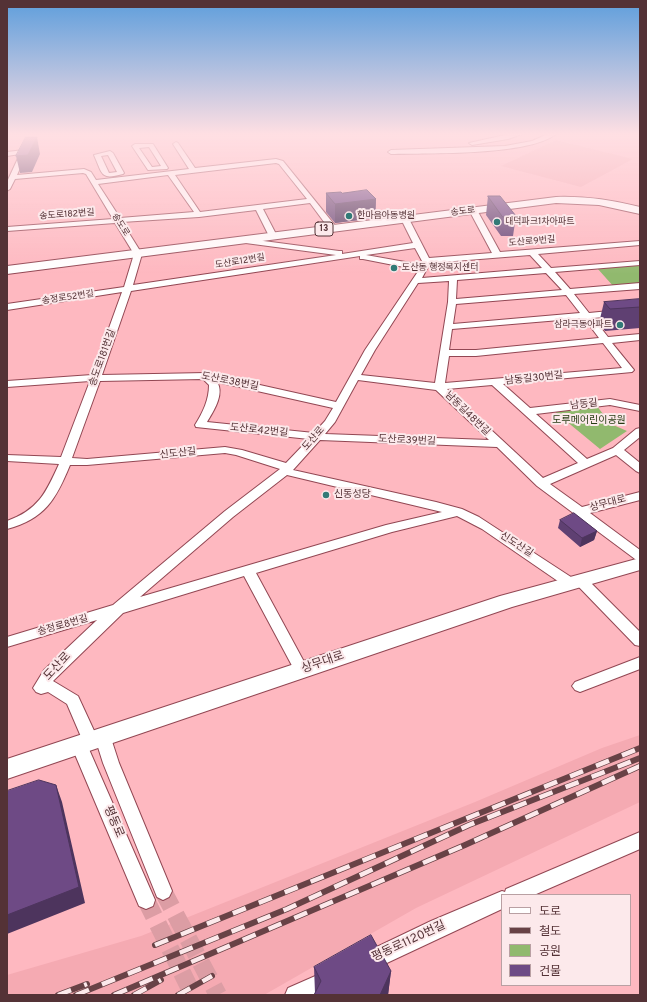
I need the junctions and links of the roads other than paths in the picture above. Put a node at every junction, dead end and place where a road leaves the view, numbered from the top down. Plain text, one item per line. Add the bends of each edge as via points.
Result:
1 (12, 180) edge
2 (113, 180) edge
3 (175, 180) edge
4 (295, 180) edge
5 (94, 182) joint
6 (7, 189) edge
7 (311, 201) junction
8 (258, 208) junction
9 (473, 210) junction
10 (640, 211) edge
11 (199, 215) junction
12 (404, 219) junction
13 (118, 221) junction
14 (333, 228) junction
15 (7, 229) edge
16 (273, 236) junction
17 (241, 240) junction
18 (640, 243) edge
19 (624, 244) junction
20 (418, 246) junction
21 (532, 252) junction
22 (138, 254) junction
23 (354, 255) junction
24 (497, 255) junction
25 (640, 260) edge
26 (640, 263) edge
27 (425, 264) junction
28 (7, 270) edge
29 (548, 270) junction
30 (453, 278) junction
31 (416, 281) junction
32 (640, 286) edge
33 (129, 288) junction
34 (568, 292) junction
35 (452, 302) junction
36 (7, 307) edge
37 (640, 311) edge
38 (586, 316) junction
39 (448, 327) junction
40 (640, 336) edge
41 (606, 340) junction
42 (445, 353) junction
43 (630, 370) junction
44 (640, 374) edge
45 (206, 376) junction
46 (357, 377) junction
47 (96, 378) junction
48 (495, 383) junction
49 (7, 384) edge
50 (439, 387) junction
51 (338, 406) junction
52 (640, 408) edge
53 (527, 412) junction
54 (640, 431) edge
55 (317, 437) junction
56 (497, 444) junction
57 (617, 450) junction
58 (7, 458) edge
59 (65, 461) junction
60 (585, 463) junction
61 (287, 469) junction
62 (640, 469) edge
63 (541, 483) junction
64 (640, 496) edge
65 (458, 512) junction
66 (579, 512) junction
67 (7, 525) edge
68 (640, 556) edge
69 (640, 564) edge
70 (248, 571) junction
71 (575, 582) junction
72 (119, 608) junction
73 (640, 641) edge
74 (7, 642) edge
75 (640, 663) edge
76 (302, 671) junction
77 (580, 686) dead end
78 (91, 741) junction
79 (7, 769) edge
80 (640, 840) edge
81 (163, 891) tunnel mouth
82 (515, 894) edge
83 (146, 900) tunnel mouth
84 (501, 900) edge
85 (295, 995) edge

1 - 6 street
2 - 5 street
3 - 11 street
4 - 7 street
5 - 13 street, 송도로
7 - 8 street, 송도로182번길
7 - 14 street
8 - 11 street, 송도로182번길
8 - 16 street
9 - 10 main road, 송도로 / 13 via 581,199 606,202
9 - 12 main road, 송도로 / 13
9 - 24 street
11 - 13 street, 송도로182번길
12 - 14 main road, 송도로 / 13
12 - 20 street
13 - 15 street, 송도로182번길
13 - 22 street, 송도로
14 - 16 main road, 송도로 / 13
16 - 17 main road, 송도로 / 13
17 - 22 main road, 송도로 / 13
17 - 23 street, 도산로12번길
18 - 19 street, 도산로9번길
19 - 21 street, 도산로9번길
19 - 25 street
20 - 23 street
20 - 27 street
21 - 24 street, 도산로9번길
21 - 29 street, 남동길30번길
22 - 28 main road, 송도로 / 13
22 - 33 street, 송도로181번길
23 - 27 street, 도산로12번길
23 - 33 street, 도산로12번길
24 - 27 street, 도산로9번길
26 - 29 street
27 - 31 street, 도산로
29 - 30 street
29 - 34 street, 남동길30번길
30 - 31 street
30 - 35 street, 남동길48번길
31 - 46 street, 도산로 via 370,350
32 - 34 street
33 - 36 street, 송정로52번길
33 - 47 street, 송도로181번길
34 - 35 street
34 - 38 street, 남동길30번길
35 - 39 street, 남동길48번길
37 - 38 street
38 - 39 street
38 - 41 street, 남동길30번길
39 - 42 street, 남동길48번길
40 - 41 street
41 - 42 street via 476,353
41 - 43 street, 남동길30번길
42 - 50 street, 남동길48번길
43 - 44 street, 남동길30번길
43 - 48 street, 남동길30번길
45 - 47 street, 도산로38번길
45 - 51 street, 도산로38번길
45 - 55 street, 도산로42번길 via 214,384 215,396 200,425
46 - 50 street, 남동길30번길
46 - 51 street, 도산로
47 - 49 street, 도산로38번길
47 - 59 street, 송도로181번길
48 - 50 street, 남동길30번길
48 - 53 street
50 - 56 street, 남동길48번길
51 - 55 street, 도산로 via 330,422
52 - 53 street, 남동길 via 610,402
53 - 60 street
54 - 57 street
55 - 56 street, 도산로39번길
55 - 61 street, 도산로
56 - 63 street, 남동길48번길
57 - 60 street
57 - 62 street
58 - 59 street
59 - 61 street, 신도산길 via 107,461 225,450
59 - 67 street, 송도로181번길 via 48,499 42,506 30,515
60 - 63 street
61 - 65 street, 신도산길 via 303,476 386,493
61 - 72 street, 도산로 via 229,514
63 - 66 street, 남동길48번길
64 - 66 street, 상무대로
65 - 70 street, 도산로 via 390,528
65 - 71 street, 신도산길 via 494,531
66 - 68 street, 상무대로
69 - 71 main road, 상무대로
70 - 72 street, 도산로
70 - 76 street
71 - 73 street, 신도산길
71 - 76 main road, 상무대로 via 500,604
72 - 74 street, 송정로8번길
72 - 78 street, 도산로 via 49,674 41,688 50,686 73,700
75 - 77 street
76 - 78 main road, 상무대로
78 - 79 main road, 상무대로
78 - 81 street, 평동로 via 111,763
78 - 83 street, 평동로
80 - 82 street
84 - 85 street, 평동로1120번길

